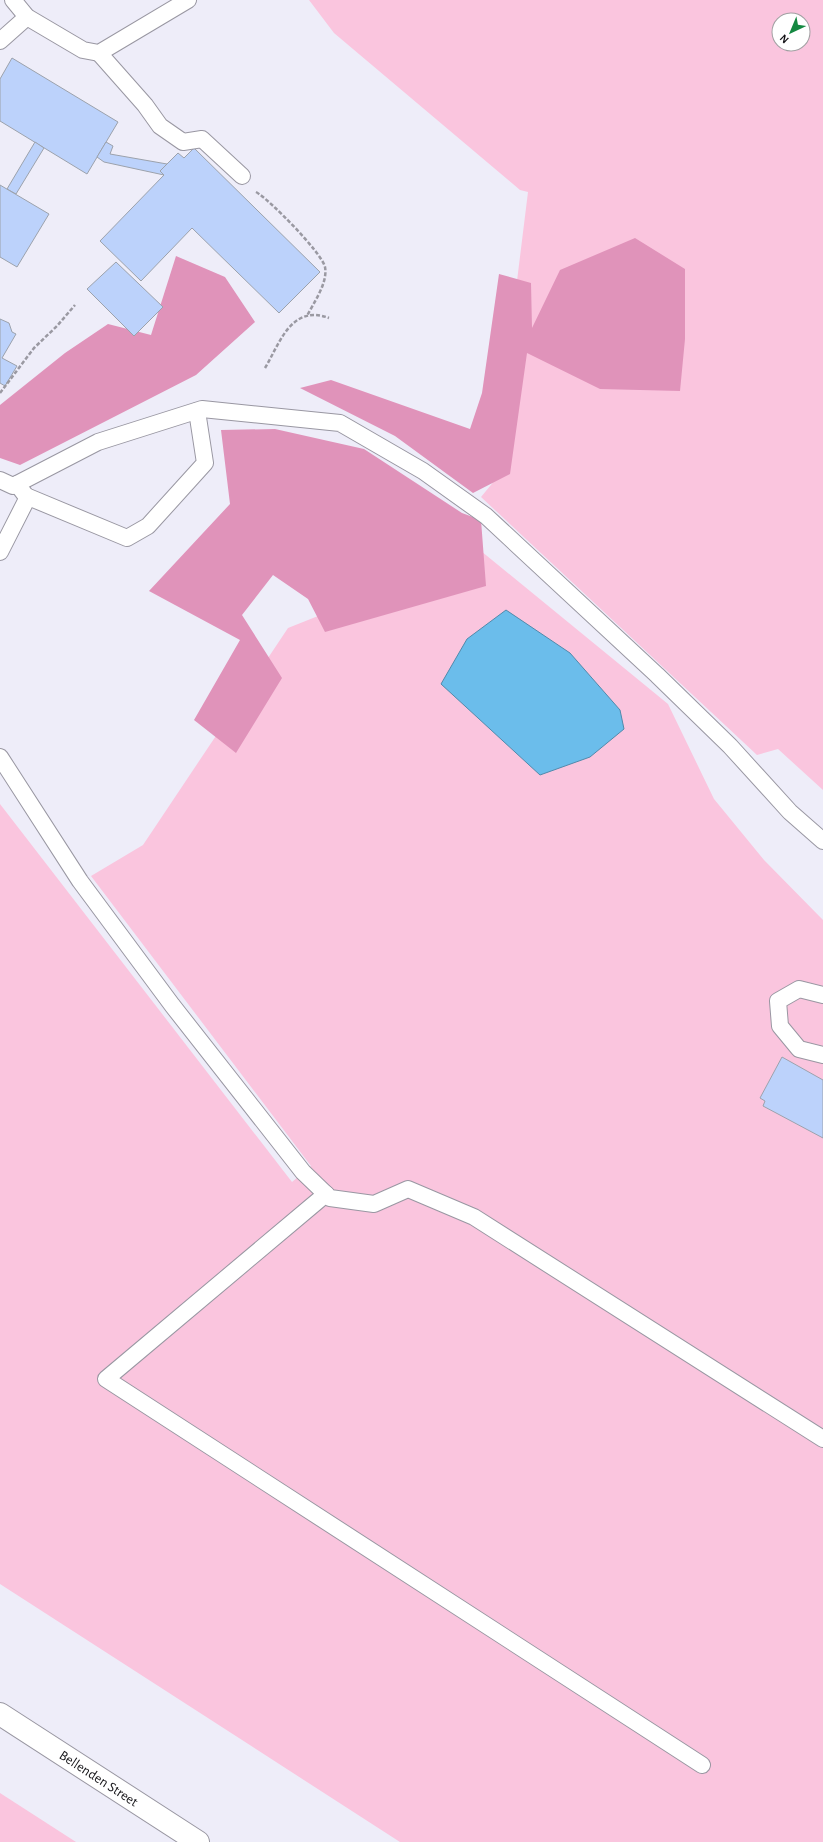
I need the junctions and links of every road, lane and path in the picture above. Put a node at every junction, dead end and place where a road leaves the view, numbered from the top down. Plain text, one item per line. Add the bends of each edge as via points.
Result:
1 (13, 0) edge
2 (188, 0) edge
3 (27, 17) junction
4 (0, 40) edge
5 (99, 53) junction
6 (242, 176) dead end
7 (255, 192) dead end
8 (75, 305) dead end
9 (307, 316) junction
10 (329, 318) dead end
11 (265, 368) dead end
12 (0, 393) edge
13 (197, 411) junction
14 (0, 480) edge
15 (17, 484) junction
16 (28, 497) junction
17 (0, 552) edge
18 (0, 757) edge
19 (823, 841) edge
20 (823, 995) edge
21 (823, 1055) edge
22 (326, 1194) junction
23 (823, 1439) edge
24 (0, 1714) edge
25 (702, 1765) dead end
26 (198, 1842) edge

1 - 3 lane
2 - 5 lane
3 - 4 lane
3 - 5 lane via 83,50
5 - 6 lane via 160,126 183,142 202,139
7 - 9 path via 308,243 325,267 321,287
8 - 12 path via 34,348
9 - 10 path via 319,314
9 - 11 path via 286,329
13 - 15 lane via 98,442
13 - 16 lane via 205,463 148,526 127,538
13 - 19 lane via 202,409 340,423 423,471 486,516 657,675 730,746 790,812
14 - 15 lane via 13,486
15 - 16 lane
16 - 17 lane
18 - 22 lane via 80,881 172,1005 303,1172
20 - 21 lane via 799,989 778,1001 780,1026 799,1049
22 - 23 lane via 330,1198 374,1204 408,1189 474,1217
22 - 25 lane via 106,1379
24 - 26 street, Bellenden Street

